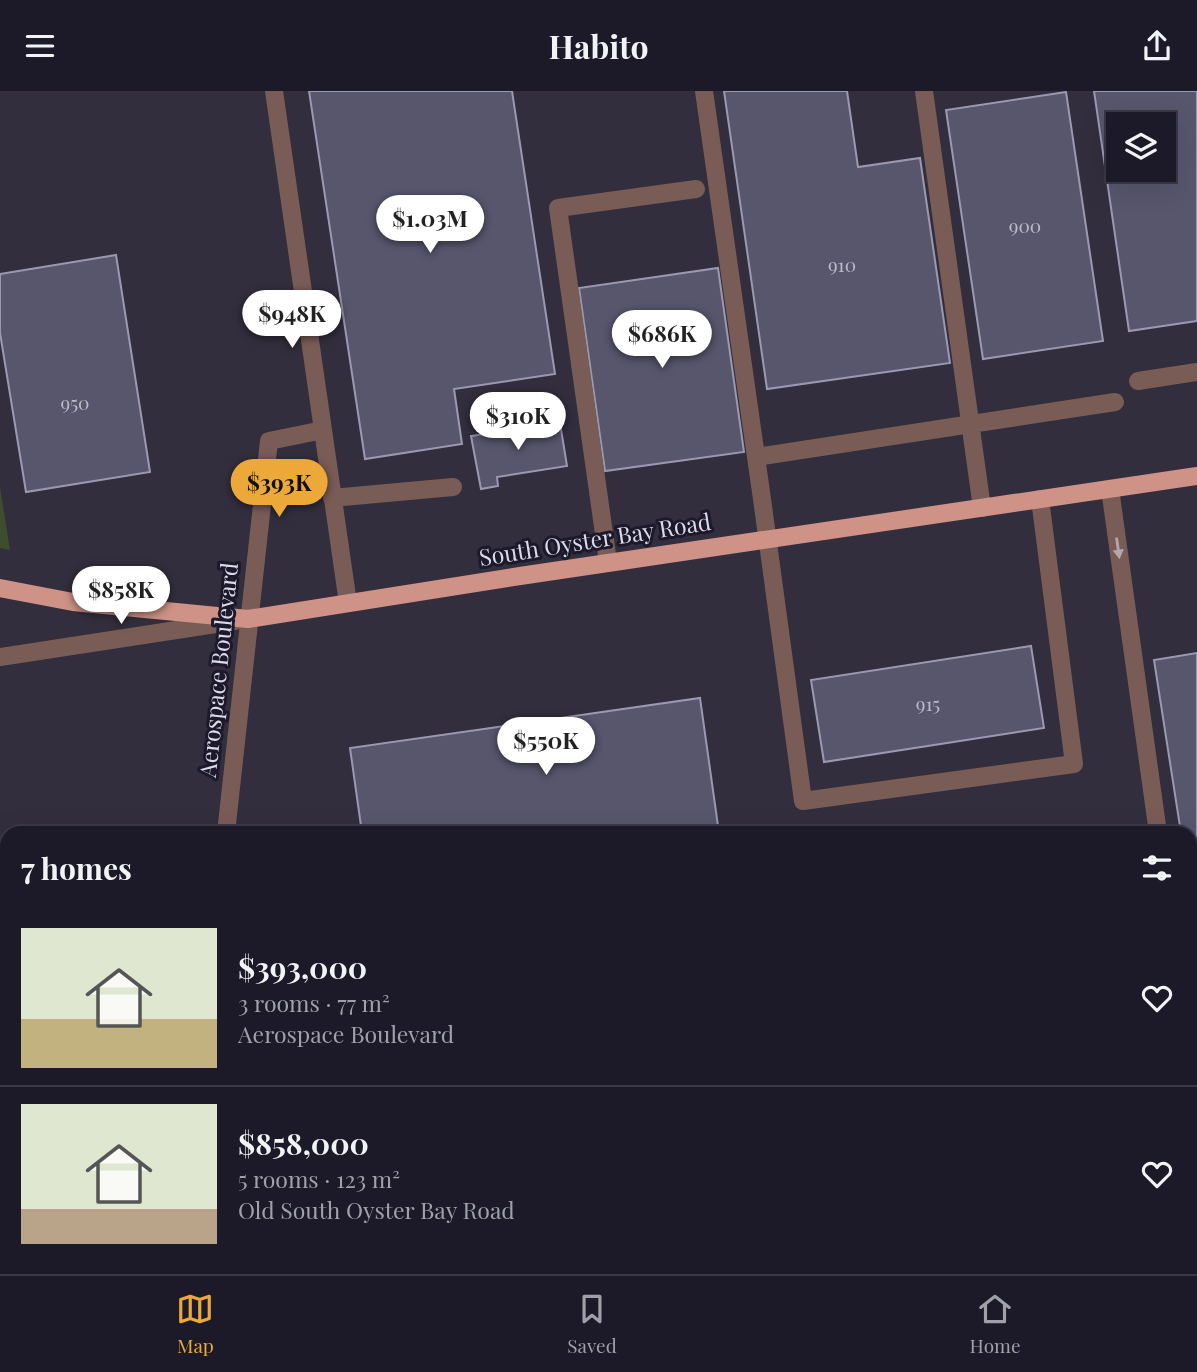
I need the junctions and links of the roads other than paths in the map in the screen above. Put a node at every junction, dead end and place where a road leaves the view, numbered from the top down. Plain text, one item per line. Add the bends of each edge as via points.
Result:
1 (274, 91) edge
2 (704, 91) edge
3 (925, 91) edge
4 (696, 189) dead end
5 (1197, 372) edge
6 (1138, 381) dead end
7 (1115, 402) dead end
8 (970, 424) junction
9 (323, 431) junction
10 (756, 457) junction
11 (1197, 476) edge
12 (453, 487) dead end
13 (1110, 489) junction
14 (332, 498) junction
15 (1040, 499) junction
16 (982, 508) junction
17 (768, 539) junction
18 (608, 562) junction
19 (0, 587) edge
20 (348, 603) junction
21 (248, 619) junction
22 (0, 657) edge
23 (227, 826) edge
24 (1157, 826) edge

1 - 9 street
2 - 10 street
3 - 8 street
4 - 18 street via 558,208
5 - 6 street
7 - 8 street
8 - 10 street
8 - 16 street
9 - 14 street
9 - 21 street, Aerospace Boulevard via 269,441
10 - 17 street
11 - 13 main road, South Oyster Bay Road
12 - 14 street
13 - 15 main road, South Oyster Bay Road
13 -> 24 street
14 - 20 street
15 - 16 main road, South Oyster Bay Road
15 - 17 street via 1074,764 803,801
16 - 17 main road, South Oyster Bay Road
17 - 18 main road, South Oyster Bay Road
18 - 20 main road, South Oyster Bay Road
19 - 21 main road, South Oyster Bay Road via 73,602
20 - 21 main road, South Oyster Bay Road
21 - 22 street
21 - 23 street, Aerospace Boulevard

